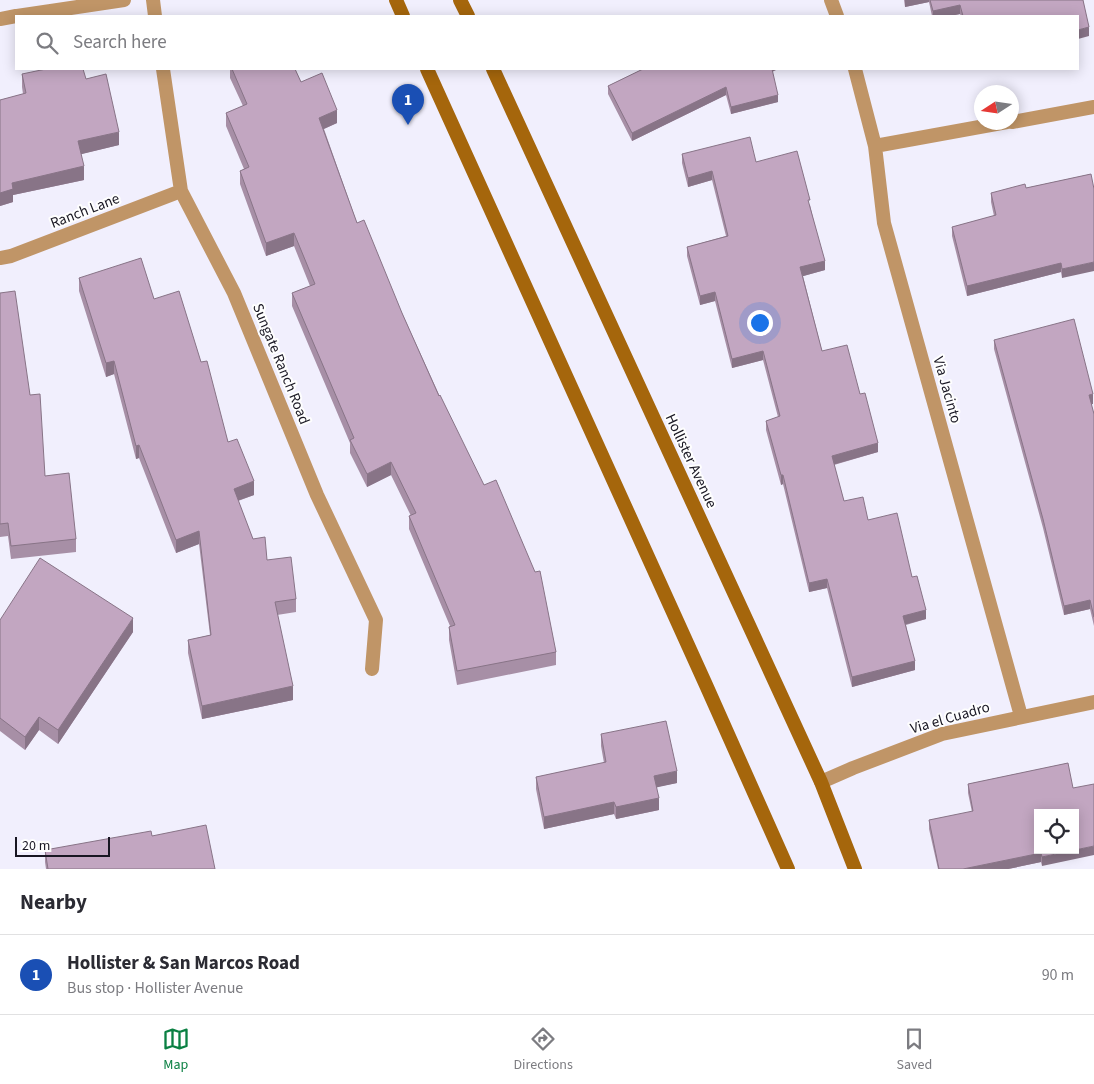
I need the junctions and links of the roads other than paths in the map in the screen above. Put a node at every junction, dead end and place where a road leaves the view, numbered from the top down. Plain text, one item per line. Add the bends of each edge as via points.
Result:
1 (124, 0) edge
2 (153, 0) edge
3 (396, 0) edge
4 (460, 0) edge
5 (831, 0) edge
6 (24, 15) edge
7 (155, 15) edge
8 (403, 15) edge
9 (468, 15) edge
10 (837, 15) edge
11 (15, 16) edge
12 (0, 19) edge
13 (163, 70) edge
14 (427, 70) edge
15 (493, 70) edge
16 (855, 70) edge
17 (1094, 107) edge
18 (1019, 121) edge
19 (974, 128) edge
20 (875, 146) junction
21 (181, 191) junction
22 (0, 258) edge
23 (372, 669) dead end
24 (1094, 702) edge
25 (1021, 716) junction
26 (821, 782) junction
27 (788, 869) edge
28 (855, 869) edge

1 - 6 street
2 - 7 street
3 - 8 main road
4 - 9 main road
5 - 10 street
11 - 12 street
13 - 21 street, Sungate Ranch Road
14 - 27 main road
15 - 26 main road, Hollister Avenue
16 - 20 street, Via Jacinto
17 - 18 street
19 - 20 street
20 - 25 street, Via Jacinto via 884,223
21 - 22 street, Ranch Lane
21 - 23 street, Sungate Ranch Road via 234,292 317,495 376,620
24 - 25 street, Via el Cuadro
25 - 26 street, Via el Cuadro via 942,734
26 - 28 main road, Hollister Avenue

